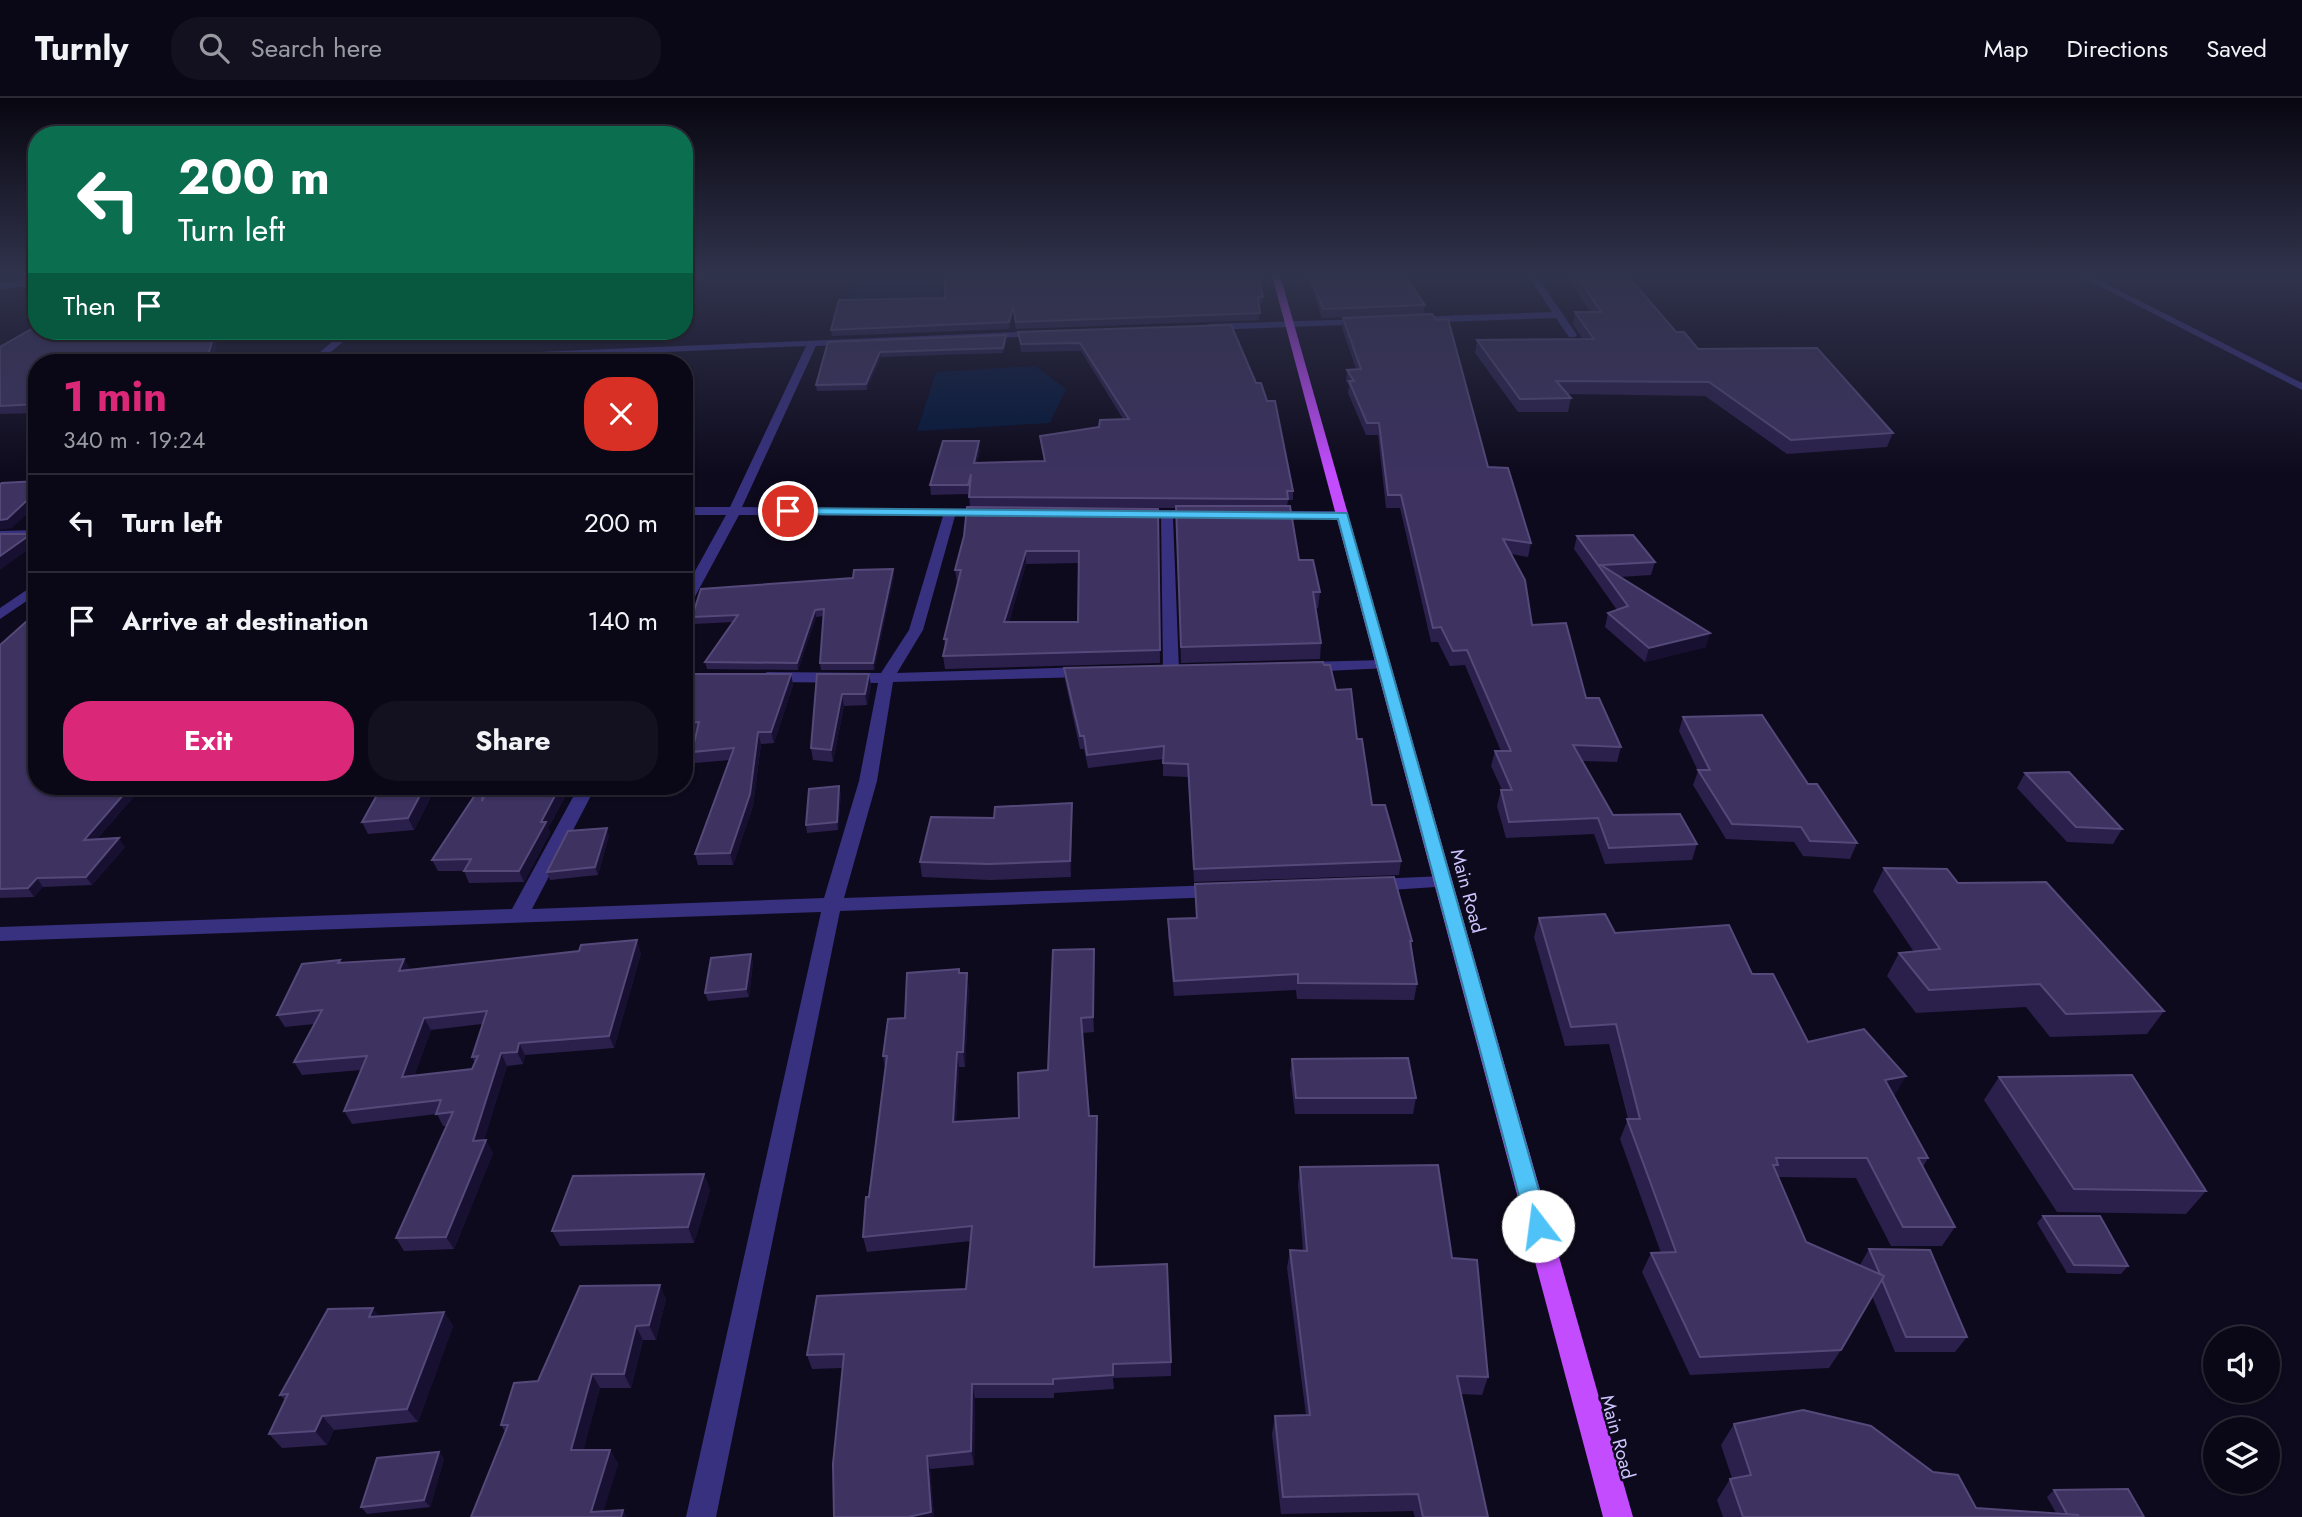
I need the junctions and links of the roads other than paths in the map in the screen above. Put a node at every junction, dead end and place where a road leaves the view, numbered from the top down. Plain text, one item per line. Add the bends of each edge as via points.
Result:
1 (338, 341) edge
2 (854, 341) edge
3 (1295, 341) edge
4 (2212, 341) edge
5 (812, 343) junction
6 (323, 354) edge
7 (554, 354) edge
8 (2302, 387) edge
9 (734, 510) junction
10 (693, 511) edge
11 (950, 512) junction
12 (1004, 512) edge
13 (1126, 514) edge
14 (1167, 514) junction
15 (1207, 514) edge
16 (1261, 515) edge
17 (1343, 516) junction
18 (28, 534) edge
19 (0, 535) edge
20 (693, 587) edge
21 (28, 594) edge
22 (0, 615) edge
23 (1383, 665) junction
24 (1290, 667) edge
25 (1171, 670) edge
26 (1107, 671) edge
27 (751, 677) edge
28 (886, 678) junction
29 (582, 795) edge
30 (1444, 882) junction
31 (1360, 885) edge
32 (1235, 890) edge
33 (832, 905) junction
34 (518, 916) junction
35 (0, 934) edge
36 (701, 1517) edge
37 (1618, 1517) edge

1 - 6 street
2 - 5 street
3 - 17 main road, Main Road
4 - 8 street
5 - 7 street
5 - 9 street
9 - 10 street
9 - 11 street
9 - 20 street
11 - 12 street
11 - 28 street via 916,630
13 - 14 street
14 - 15 street
14 - 25 street
16 - 17 street
17 - 23 main road, Main Road
18 - 19 street
21 - 22 street
23 - 24 street
23 - 30 main road, Main Road
26 - 28 street
27 - 28 street
28 - 33 street via 868,781
29 - 34 street
30 - 31 street
30 - 37 main road, Main Road
32 - 33 street
33 - 34 street
33 - 36 street
34 - 35 street

